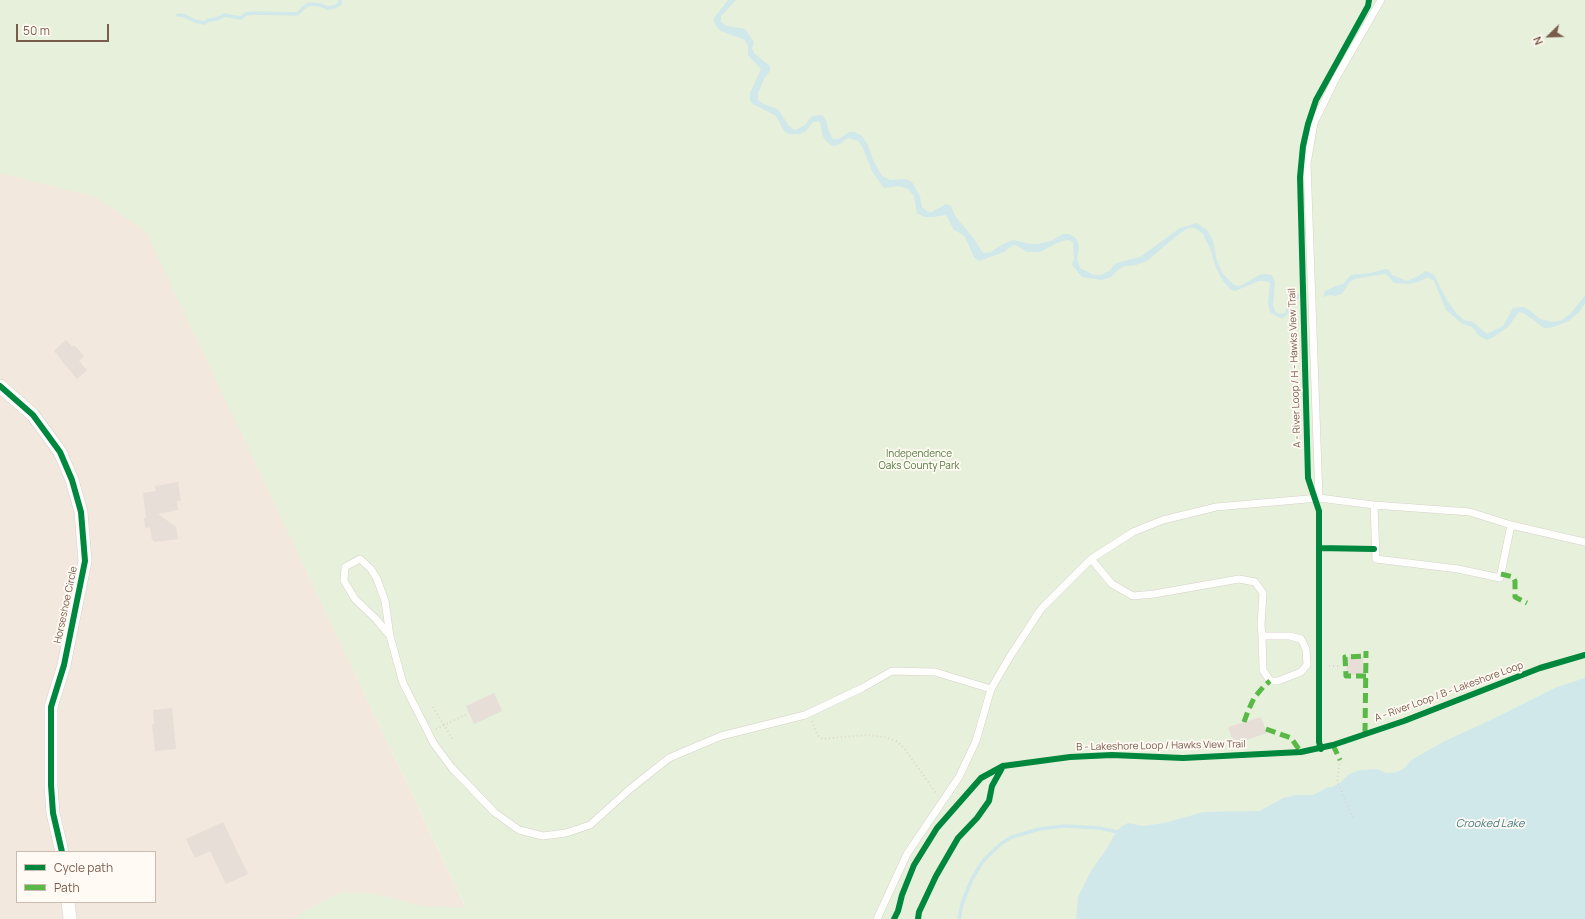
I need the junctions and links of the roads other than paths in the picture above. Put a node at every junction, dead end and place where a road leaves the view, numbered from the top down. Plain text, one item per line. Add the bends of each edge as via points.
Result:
1 (1380, 0) edge
2 (0, 386) edge
3 (1318, 498) junction
4 (1374, 505) junction
5 (1511, 525) junction
6 (1585, 542) edge
7 (1091, 559) junction
8 (390, 636) junction
9 (1262, 636) junction
10 (991, 689) junction
11 (62, 851) edge
12 (68, 903) edge
13 (70, 919) edge
14 (878, 919) edge

1 - 3 lane via 1314,123 1307,164
2 - 11 street, Horseshoe Circle via 33,415 60,452 72,480 81,512 85,561 64,665 51,707 53,813
3 - 4 lane
3 - 7 lane via 1216,507 1163,520 1133,532
4 - 5 lane via 1470,512
4 - 5 lane via 1376,559 1500,578
5 - 6 lane
7 - 9 lane via 1112,584 1133,596 1239,579 1255,582 1263,593
7 - 10 lane via 1041,609
8 - 8 lane via 385,600 377,579 360,559 345,567 344,581 355,599
8 - 10 lane via 403,683 428,734 452,768 494,812 519,830 543,836 566,833 590,825 669,758 721,736 808,714 892,671 935,672
9 - 9 lane via 1263,670 1270,681 1278,681 1301,672 1307,665 1306,650 1300,639 1290,636
10 - 14 lane via 976,741 959,776 908,854
12 - 13 street

